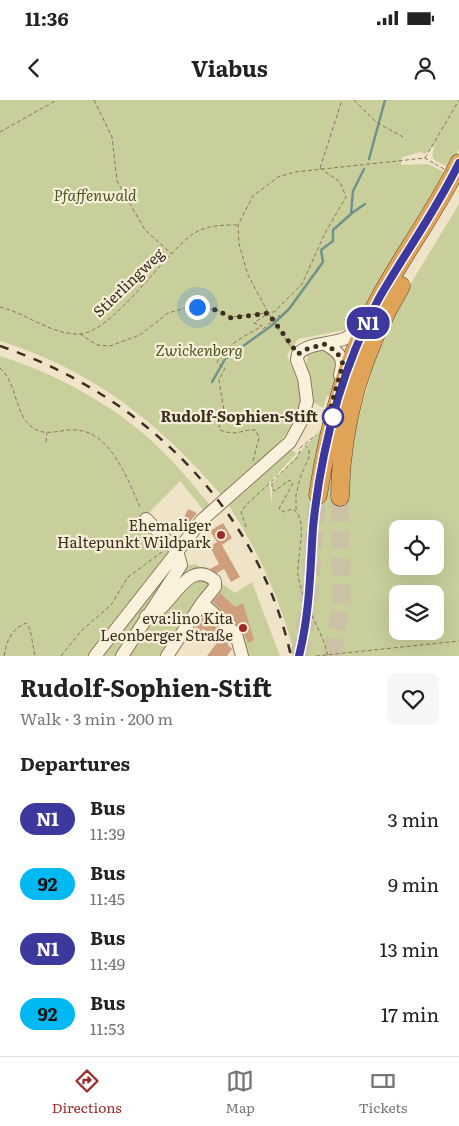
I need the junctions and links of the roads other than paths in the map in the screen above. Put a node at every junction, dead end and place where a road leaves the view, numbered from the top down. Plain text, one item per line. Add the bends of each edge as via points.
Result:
1 (459, 164) edge
2 (459, 188) edge
3 (378, 301) junction
4 (325, 344) junction
5 (329, 433) junction
6 (318, 495) tunnel mouth
7 (340, 497) tunnel mouth
8 (146, 519) road end
9 (174, 548) junction
10 (202, 603) junction
11 (146, 616) junction
12 (95, 656) edge
13 (122, 656) edge
14 (167, 656) edge
15 (242, 656) edge

1 - 3 highway
2 - 7 highway via 390,304 367,353 349,406
3 - 4 street via 352,334
3 - 5 highway via 348,371
4 - 5 street via 337,352 343,364 328,417
4 - 9 street via 298,354 307,401 302,420 290,442
5 - 6 highway
8 - 9 street
9 - 11 street via 181,565
9 - 12 street
10 - 11 street via 215,587 215,581 202,573 190,578 156,612
10 - 14 street
10 - 15 street via 236,634
11 - 13 street

